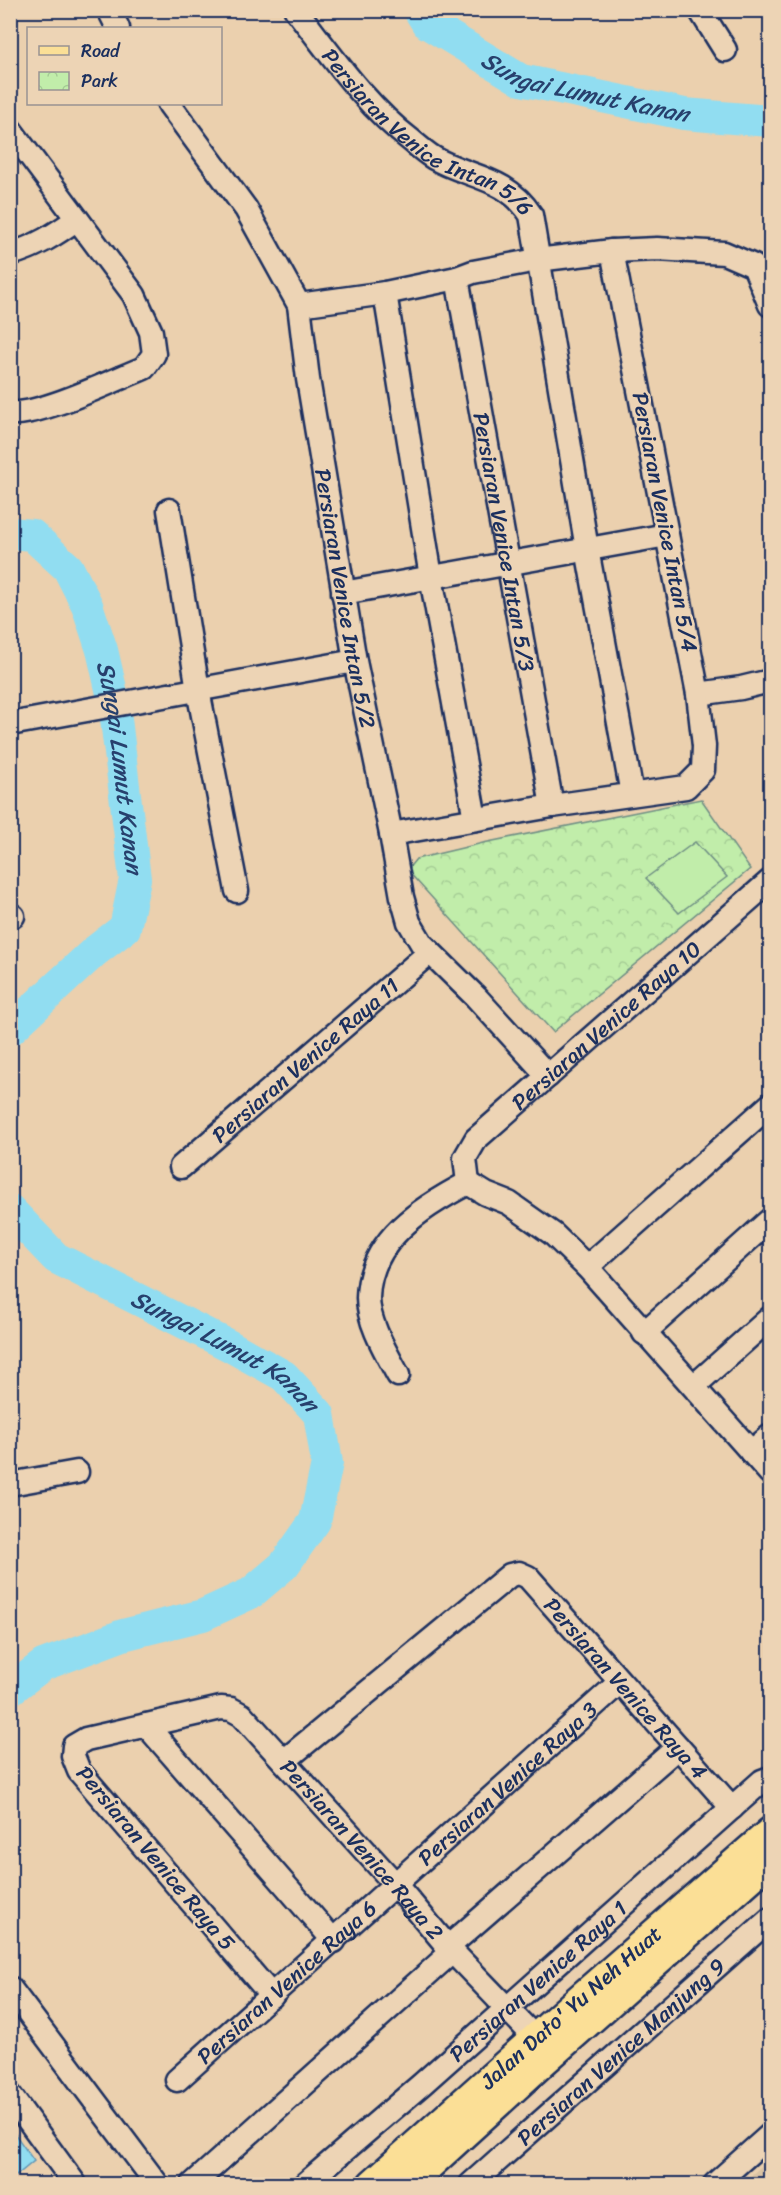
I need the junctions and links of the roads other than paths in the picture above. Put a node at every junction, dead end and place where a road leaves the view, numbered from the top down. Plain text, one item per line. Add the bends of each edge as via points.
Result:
1 (108, 10) edge
2 (296, 10) edge
3 (700, 10) edge
4 (117, 27) edge
5 (725, 50) dead end
6 (170, 105) edge
7 (10, 129) edge
8 (77, 219) junction
9 (612, 251) junction
10 (10, 254) edge
11 (537, 260) junction
12 (457, 278) junction
13 (385, 293) junction
14 (299, 305) junction
15 (771, 305) edge
16 (10, 413) edge
17 (169, 510) dead end
18 (667, 535) junction
19 (587, 549) junction
20 (508, 563) junction
21 (430, 577) junction
22 (344, 593) junction
23 (355, 661) junction
24 (771, 681) edge
25 (198, 690) junction
26 (698, 694) junction
27 (10, 724) edge
28 (632, 794) junction
29 (552, 806) junction
30 (475, 819) junction
31 (391, 834) junction
32 (771, 881) edge
33 (237, 891) dead end
34 (430, 952) junction
35 (548, 1076) junction
36 (771, 1105) edge
37 (181, 1167) dead end
38 (468, 1183) junction
39 (771, 1220) edge
40 (587, 1267) junction
41 (771, 1318) edge
42 (644, 1333) junction
43 (398, 1375) dead end
44 (694, 1386) junction
45 (771, 1436) edge
46 (751, 1452) junction
47 (77, 1472) dead end
48 (771, 1473) edge
49 (10, 1484) edge
50 (620, 1682) junction
51 (146, 1725) junction
52 (678, 1747) junction
53 (284, 1761) junction
54 (771, 1778) edge
55 (732, 1808) junction
56 (768, 1842) edge
57 (396, 1885) junction
58 (771, 1919) edge
59 (334, 1941) junction
60 (451, 1949) junction
61 (10, 1988) edge
62 (272, 1996) junction
63 (506, 2007) junction
64 (544, 2046) junction
65 (177, 2079) dead end
66 (10, 2095) edge
67 (771, 2135) edge
68 (75, 2184) edge
69 (157, 2184) edge
70 (193, 2184) edge
71 (304, 2184) edge
72 (372, 2184) edge
73 (409, 2184) edge
74 (471, 2184) edge
75 (715, 2184) edge

1 - 4 street
2 - 11 street, Persiaran Venice Intan 5/6 via 352,83 409,139 435,158 514,193 531,215
3 - 5 street
6 - 14 street, Persiaran Venice Intan 5/2 via 246,209
7 - 8 street
8 - 10 street via 39,244
8 - 16 street via 134,295 151,332 154,354 144,368 44,407
9 - 11 street
9 - 15 street via 657,249 724,254 754,266
9 - 18 street, Persiaran Venice Intan 5/4
11 - 12 street
11 - 19 street, Persiaran Venice Intan 5/6
12 - 13 street
12 - 20 street, Persiaran Venice Intan 5/3
13 - 14 street
13 - 21 street
14 - 22 street, Persiaran Venice Intan 5/2
17 - 25 street
18 - 19 street
18 - 26 street, Persiaran Venice Intan 5/4
19 - 20 street
19 - 28 street, Persiaran Venice Intan 5/6
20 - 21 street
20 - 29 street, Persiaran Venice Intan 5/3
21 - 22 street
21 - 30 street
22 - 23 street, Persiaran Venice Intan 5/2
23 - 25 street
23 - 31 street, Persiaran Venice Intan 5/2
24 - 26 street
25 - 27 street
25 - 33 street
26 - 28 street, Persiaran Venice Intan 5/4 via 703,770 686,786
28 - 29 street
29 - 30 street
30 - 31 street
31 - 34 street, Persiaran Venice Intan 5/2 via 410,922
32 - 35 street, Persiaran Venice Raya 10
34 - 35 street, Persiaran Venice Intan 5/2
34 - 37 street, Persiaran Venice Raya 11
35 - 38 street, Persiaran Venice Raya 10 via 476,1139 465,1158
36 - 40 street
38 - 40 street via 527,1214
38 - 43 street via 432,1202 407,1222 388,1242 372,1268 368,1300 375,1328
39 - 42 street
40 - 42 street
41 - 44 street
42 - 44 street
44 - 46 street
45 - 46 street
46 - 48 street
47 - 49 street
50 - 52 street, Persiaran Venice Raya 4
50 - 53 street, Persiaran Venice Raya 4 via 528,1577 510,1575
50 - 57 street, Persiaran Venice Raya 3
51 - 53 street, Persiaran Venice Raya 2 via 231,1709 242,1715
51 - 59 street
51 - 62 street, Persiaran Venice Raya 5 via 86,1739 74,1746 79,1771
52 - 55 street, Persiaran Venice Raya 4
52 - 60 street
53 - 57 street, Persiaran Venice Raya 2
54 - 55 street, Persiaran Venice Raya 1 via 762,1781
55 - 63 street, Persiaran Venice Raya 1
56 - 64 main road, Jalan Dato' Yu Neh Huat
57 - 59 street, Persiaran Venice Raya 6
57 - 60 street, Persiaran Venice Raya 2
58 - 74 street, Persiaran Venice Manjung 9
59 - 62 street, Persiaran Venice Raya 6
60 - 63 street, Persiaran Venice Raya 2
60 - 70 street
61 - 69 street
62 - 65 street, Persiaran Venice Raya 6
63 - 64 street, Persiaran Venice Raya 2
63 - 71 street, Persiaran Venice Raya 1
64 - 72 main road, Jalan Dato' Yu Neh Huat
64 - 73 main road, Jalan Dato' Yu Neh Huat
66 - 68 street
67 - 75 street

